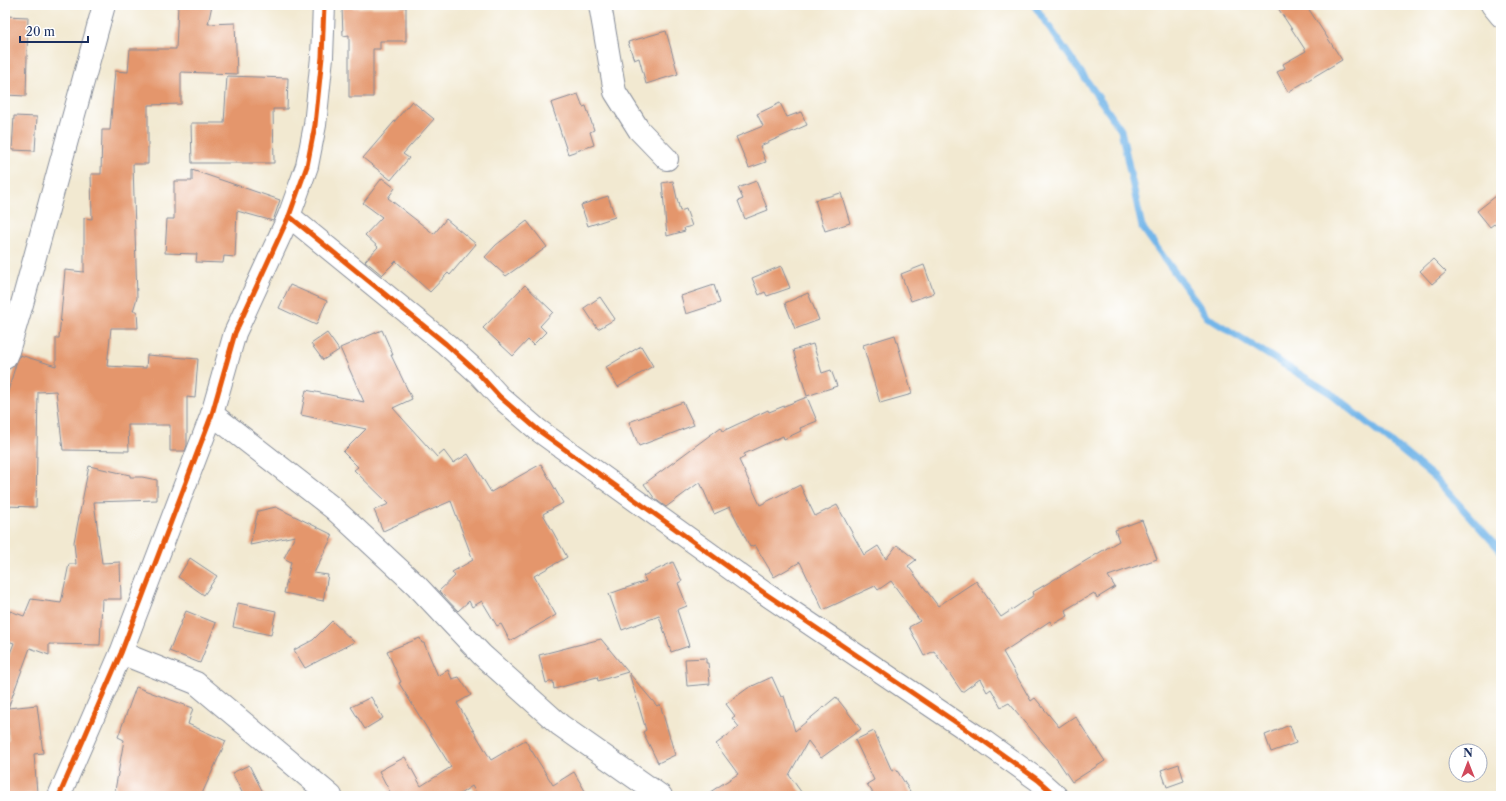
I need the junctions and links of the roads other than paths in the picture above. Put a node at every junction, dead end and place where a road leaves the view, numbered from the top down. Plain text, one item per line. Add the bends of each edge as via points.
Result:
1 (104, 5) edge
2 (324, 5) edge
3 (600, 5) edge
4 (1492, 5) edge
5 (1501, 16) edge
6 (667, 159) dead end
7 (288, 216) junction
8 (5, 358) edge
9 (212, 414) junction
10 (121, 653) junction
11 (59, 796) edge
12 (331, 796) edge
13 (661, 796) edge
14 (1056, 796) edge

1 - 8 street
2 - 7 street via 315,126 307,166
3 - 6 street via 615,92 639,130
4 - 5 street
7 - 9 street via 235,333
7 - 14 street via 446,344 538,430 763,592 985,742
9 - 10 street
9 - 13 street via 333,508 416,585 482,655 560,726
10 - 11 street
10 - 12 street via 196,683

